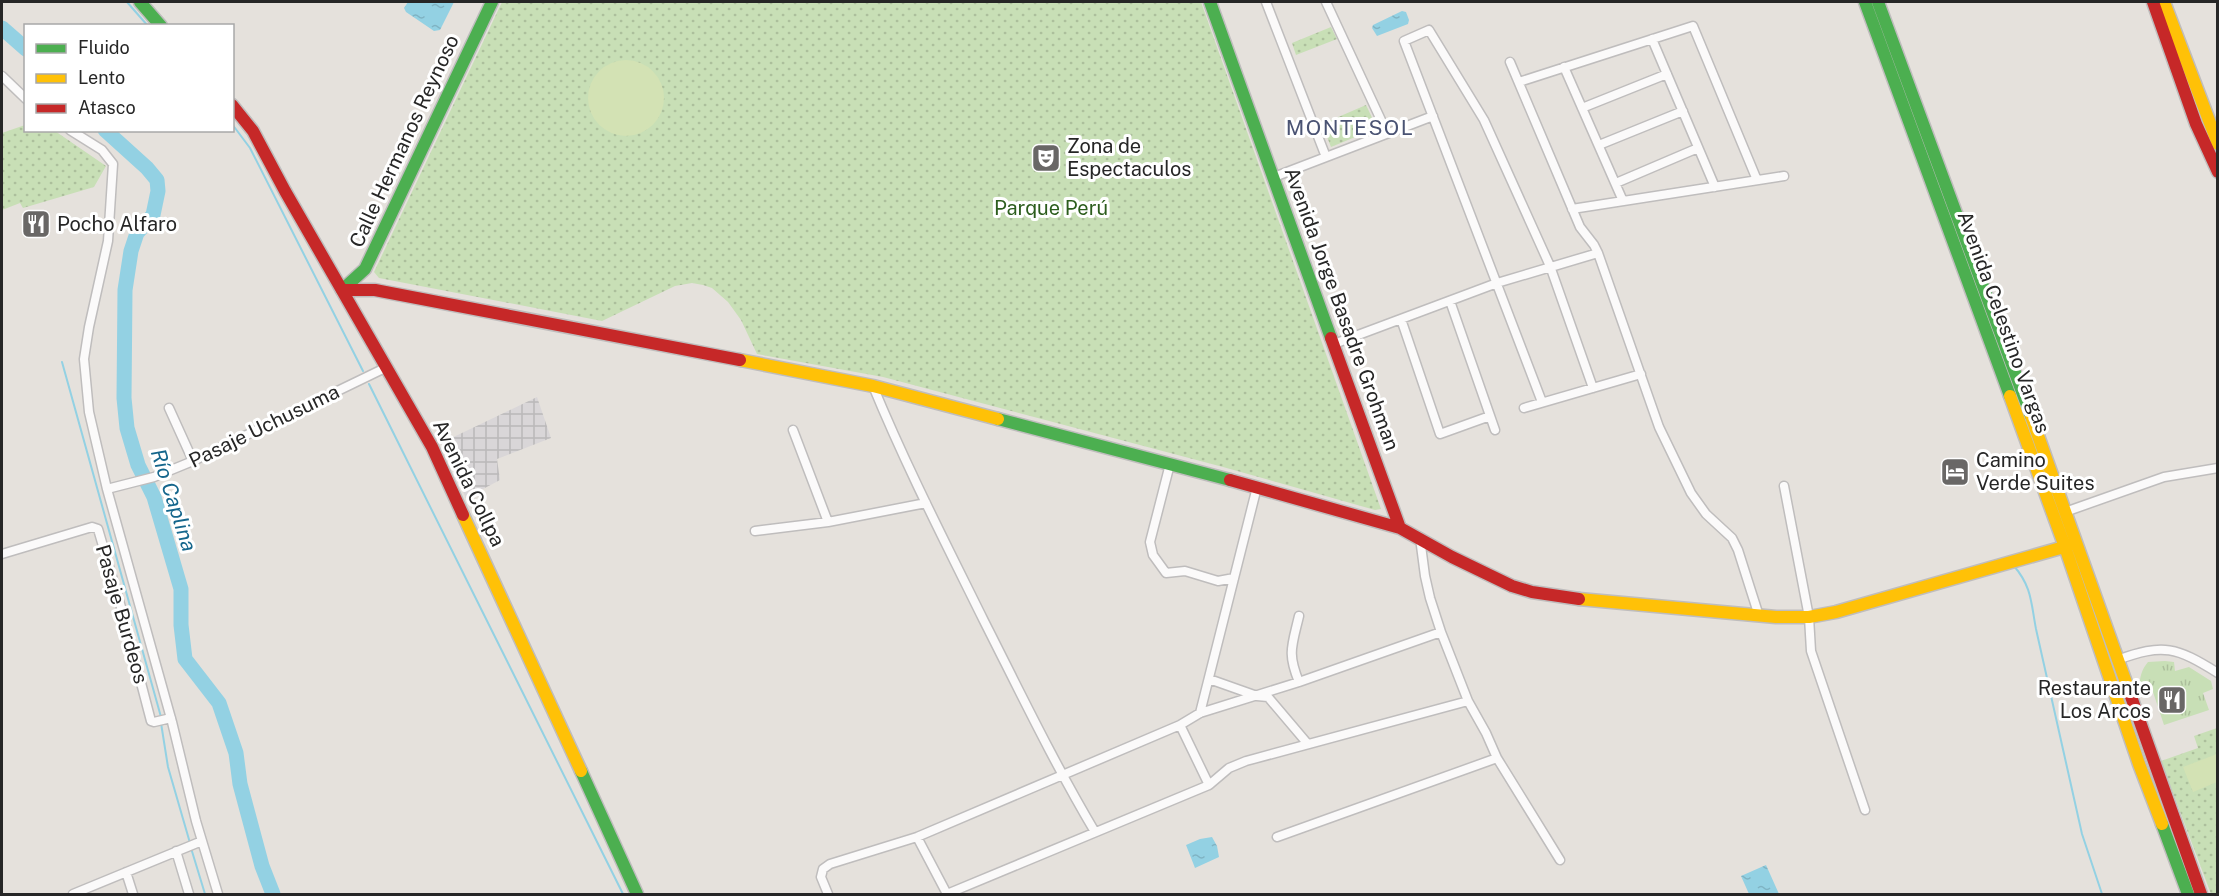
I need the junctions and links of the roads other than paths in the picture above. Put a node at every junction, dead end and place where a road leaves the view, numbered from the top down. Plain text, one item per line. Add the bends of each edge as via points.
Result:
1 (140, 2) edge
2 (492, 2) edge
3 (1210, 2) edge
4 (1266, 2) edge
5 (1326, 2) edge
6 (1865, 2) edge
7 (1878, 2) edge
8 (2152, 2) edge
9 (2164, 2) edge
10 (159, 24) edge
11 (1884, 35) junction
12 (1652, 39) junction
13 (1510, 62) dead end
14 (1564, 67) junction
15 (1667, 74) junction
16 (2, 76) edge
17 (1519, 82) junction
18 (24, 97) edge
19 (234, 108) edge
20 (1582, 108) junction
21 (1683, 111) junction
22 (1433, 116) junction
23 (73, 132) edge
24 (1387, 133) junction
25 (2217, 144) edge
26 (1599, 145) junction
27 (1698, 148) junction
28 (1326, 157) junction
29 (2217, 172) edge
30 (1784, 176) dead end
31 (1274, 177) junction
32 (1757, 180) junction
33 (1616, 183) junction
34 (1715, 187) junction
35 (1623, 201) junction
36 (1572, 209) junction
37 (1598, 253) junction
38 (1550, 266) junction
39 (1497, 283) junction
40 (342, 290) junction
41 (1450, 301) junction
42 (1401, 319) junction
43 (1334, 344) junction
44 (385, 368) junction
45 (1641, 374) junction
46 (873, 386) junction
47 (1593, 388) junction
48 (1542, 402) junction
49 (169, 408) dead end
50 (1524, 408) dead end
51 (1490, 416) junction
52 (793, 430) dead end
53 (1495, 430) dead end
54 (193, 461) junction
55 (1170, 464) junction
56 (2217, 468) edge
57 (1784, 486) dead end
58 (1257, 487) junction
59 (107, 489) junction
60 (2052, 492) junction
61 (926, 503) junction
62 (2066, 512) junction
63 (828, 522) junction
64 (1400, 528) junction
65 (754, 531) dead end
66 (1420, 538) junction
67 (2071, 545) junction
68 (2, 554) edge
69 (1234, 578) junction
70 (1299, 616) dead end
71 (1759, 616) junction
72 (1809, 617) junction
73 (1441, 632) junction
74 (2117, 659) junction
75 (2105, 665) junction
76 (2217, 673) edge
77 (1209, 679) junction
78 (1299, 682) junction
79 (1257, 696) junction
80 (1468, 701) junction
81 (1200, 713) junction
82 (164, 720) junction
83 (1180, 725) junction
84 (1307, 743) junction
85 (1497, 758) junction
86 (2152, 758) junction
87 (2139, 764) junction
88 (1062, 776) junction
89 (1209, 785) junction
90 (1865, 810) dead end
91 (1095, 832) junction
92 (917, 837) junction
93 (1277, 837) dead end
94 (194, 844) junction
95 (176, 852) junction
96 (1560, 860) dead end
97 (126, 872) junction
98 (75, 894) edge
99 (134, 894) edge
100 (189, 894) edge
101 (218, 894) edge
102 (637, 894) edge
103 (828, 894) edge
104 (947, 894) edge
105 (2188, 894) edge
106 (2201, 894) edge

1 - 10 main road
2 - 40 main road, Calle Hermanos Reynoso via 364,268
3 - 31 main road, Avenida Jorge Basadre Grohman
4 - 28 street
5 - 24 street
6 - 11 main road, Avenida Celestino Vargas
7 - 11 main road, Avenida Celestino Vargas
8 - 29 main road
9 - 25 main road
11 - 60 main road, Avenida Celestino Vargas
12 - 14 street
12 - 15 street
12 - 32 street via 1693,26
13 - 17 street
14 - 17 street
14 - 20 street
15 - 20 street
15 - 21 street
16 - 18 street
17 - 36 street
19 - 40 main road, Avenida Collpa via 262,147
20 - 26 street
21 - 26 street
21 - 27 street
22 - 24 street
22 - 38 street via 1404,41 1429,30 1484,120
22 - 39 street
23 - 59 street via 102,150 114,164 108,241 84,359 89,412
24 - 28 street
26 - 33 street
27 - 33 street
27 - 34 street
28 - 31 street
30 - 32 street
31 - 43 main road, Avenida Jorge Basadre Grohman
32 - 34 street
33 - 35 street
34 - 35 street
35 - 36 street
36 - 37 street
37 - 38 street
37 - 45 street
38 - 39 street
38 - 47 street
39 - 41 street
39 - 48 street
40 - 44 main road, Avenida Collpa
40 - 46 main road via 375,290
41 - 42 street
41 - 51 street
42 - 43 street
42 - 51 street via 1440,434
43 - 64 main road, Avenida Jorge Basadre Grohman
44 - 54 street, Pasaje Uchusuma
44 - 102 main road, Avenida Collpa via 453,490
45 - 47 street
45 - 71 street via 1659,428 1691,494 1732,538 1738,550
46 - 55 main road
46 - 61 street
47 - 48 street
48 - 50 street
49 - 54 street
51 - 53 street
52 - 63 street
54 - 59 street, Pasaje Uchusuma via 154,477
55 - 58 main road
55 - 69 street via 1150,542 1153,555 1166,573 1193,572 1218,581
56 - 62 street via 2164,477
57 - 72 street
58 - 64 main road
58 - 69 street
59 - 82 street
60 - 62 main road, Avenida Celestino Vargas
60 - 67 main road, Avenida Celestino Vargas
61 - 63 street
61 - 88 street
62 - 67 main road, Avenida Celestino Vargas
63 - 65 street
64 - 66 main road
66 - 71 main road via 1512,586 1532,592
66 - 73 street via 1425,576
67 - 72 main road via 1850,609
67 - 74 main road, Avenida Celestino Vargas
67 - 75 main road, Avenida Celestino Vargas
68 - 82 street, Pasaje Burdeos via 92,527 98,530 151,721
69 - 77 street
70 - 78 street via 1290,653
71 - 72 main road
72 - 90 street via 1811,651
73 - 78 street
73 - 80 street
74 - 75 street
74 - 76 street via 2162,648 2191,656
74 - 86 main road, Avenida Celestino Vargas
75 - 87 main road, Avenida Celestino Vargas
77 - 79 street
77 - 81 street
78 - 79 street
79 - 81 street
79 - 84 street via 1268,697
80 - 84 street
80 - 85 street
81 - 83 street
82 - 94 street via 181,764
83 - 88 street
83 - 89 street
84 - 89 street via 1229,768
85 - 93 street
85 - 96 street
86 - 87 main road
86 - 106 main road, Avenida Celestino Vargas
87 - 105 main road, Avenida Celestino Vargas
88 - 91 street
88 - 92 street
89 - 91 street
91 - 104 street
92 - 103 street via 830,864 821,877
92 - 104 street
94 - 95 street
94 - 101 street
95 - 97 street
95 - 100 street
97 - 98 street
97 - 99 street

